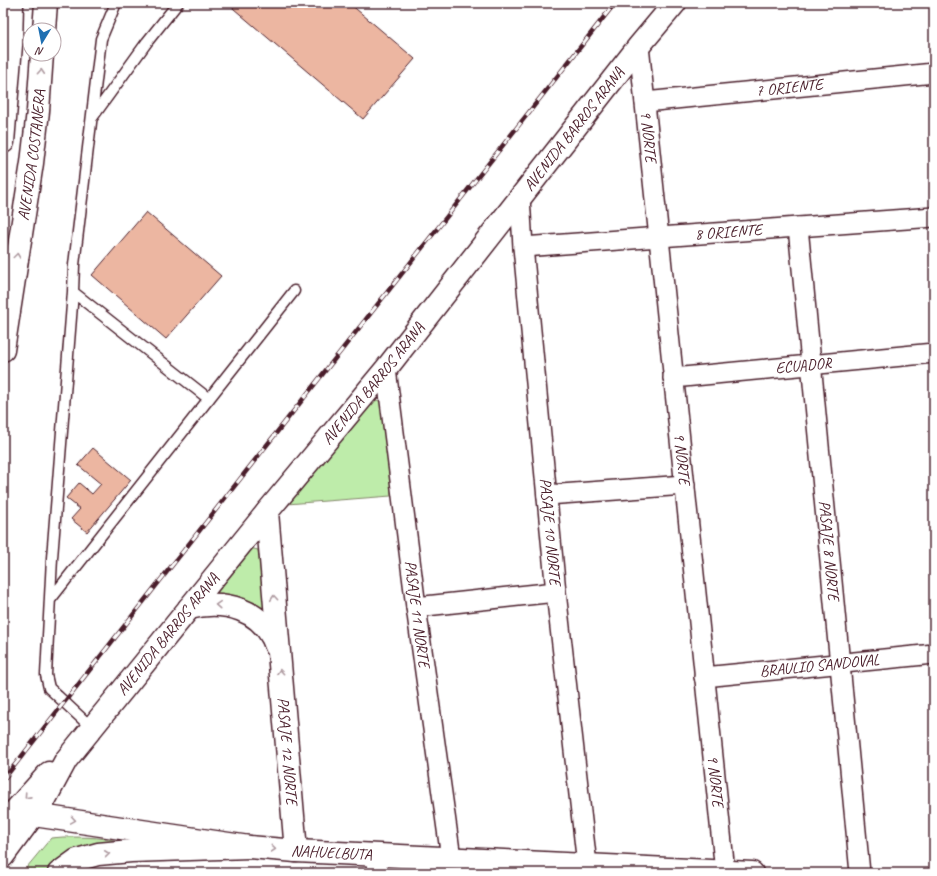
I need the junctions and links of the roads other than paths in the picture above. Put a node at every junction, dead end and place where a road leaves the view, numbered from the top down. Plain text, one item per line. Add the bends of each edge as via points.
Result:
1 (12, 3) edge
2 (46, 3) edge
3 (116, 3) edge
4 (178, 3) edge
5 (675, 3) edge
6 (45, 22) edge
7 (639, 46) junction
8 (41, 62) edge
9 (934, 73) edge
10 (5, 93) edge
11 (645, 102) junction
12 (91, 118) junction
13 (3, 142) edge
14 (520, 198) junction
15 (934, 217) edge
16 (798, 227) junction
17 (659, 237) junction
18 (523, 247) junction
19 (294, 291) dead end
20 (73, 292) junction
21 (3, 350) edge
22 (934, 353) edge
23 (812, 364) junction
24 (386, 369) junction
25 (673, 378) junction
26 (209, 399) junction
27 (685, 485) junction
28 (547, 496) junction
29 (267, 512) junction
30 (556, 592) junction
31 (50, 600) junction
32 (189, 608) junction
33 (416, 608) junction
34 (278, 651) junction
35 (934, 654) edge
36 (840, 663) junction
37 (704, 677) junction
38 (92, 728) junction
39 (66, 760) junction
40 (34, 815) junction
41 (4, 823) edge
42 (249, 847) junction
43 (8, 850) edge
44 (296, 851) junction
45 (451, 858) junction
46 (377, 864) edge
47 (587, 865) junction
48 (525, 867) edge
49 (666, 871) edge
50 (725, 872) junction
51 (59, 873) edge
52 (752, 873) edge
53 (860, 873) edge

1 - 10 main road, AVENIDA COSTANERA
2 - 6 main road
3 - 12 lane via 101,39
4 - 12 lane
5 - 7 main road, AVENIDA BARROS ARANA
7 - 11 street, 9 NORTE
7 - 14 main road, AVENIDA BARROS ARANA
21 -> 8 main road, AVENIDA COSTANERA via 34,148
9 - 11 street, 7 ORIENTE
10 - 13 main road, AVENIDA COSTANERA
11 - 17 street, 9 NORTE
12 - 20 lane
14 - 18 street, PASAJE 10 NORTE
14 - 24 main road, AVENIDA BARROS ARANA
15 - 16 street, 8 ORIENTE
16 - 17 street, 8 ORIENTE
16 - 23 street, PASAJE 8 NORTE
17 - 18 street, 8 ORIENTE
17 - 25 street, 9 NORTE
18 - 28 street, PASAJE 10 NORTE
19 - 26 lane
20 - 26 lane
20 - 31 lane
22 - 23 street, ECUADOR
23 - 25 street, ECUADOR
23 - 36 street, PASAJE 8 NORTE
24 - 29 main road, AVENIDA BARROS ARANA
24 - 33 street, PASAJE 11 NORTE
25 - 27 street, 9 NORTE
26 - 31 lane
27 - 28 street
27 - 37 street, 9 NORTE
28 - 30 street, PASAJE 10 NORTE
29 - 32 main road, AVENIDA BARROS ARANA
34 -> 29 main road, PASAJE 12 NORTE
30 - 33 street
30 - 47 street, PASAJE 10 NORTE
31 - 38 lane via 46,675 49,688
34 -> 32 main road, PASAJE 12 NORTE via 273,636 254,617 242,610 216,604
32 - 38 main road, AVENIDA BARROS ARANA
33 - 45 street, PASAJE 11 NORTE
44 -> 34 main road, PASAJE 12 NORTE
35 - 36 street, BRAULIO SANDOVAL
36 - 37 street, BRAULIO SANDOVAL
36 - 53 street, PASAJE 8 NORTE
37 - 50 street, 9 NORTE
38 - 39 main road, AVENIDA BARROS ARANA
39 - 40 main road, AVENIDA BARROS ARANA
39 -> 41 main road, AVENIDA BARROS ARANA via 45,776
40 -> 42 main road, NAHUELBUTA
40 - 43 main road, AVENIDA BARROS ARANA
42 -> 44 main road, NAHUELBUTA
51 -> 42 main road via 77,860 98,854
44 - 46 main road, NAHUELBUTA
45 - 46 main road, NAHUELBUTA
45 - 48 main road, NAHUELBUTA
47 - 48 main road, NAHUELBUTA
47 - 49 main road, NAHUELBUTA
49 - 50 main road, NAHUELBUTA
50 - 52 main road, NAHUELBUTA

